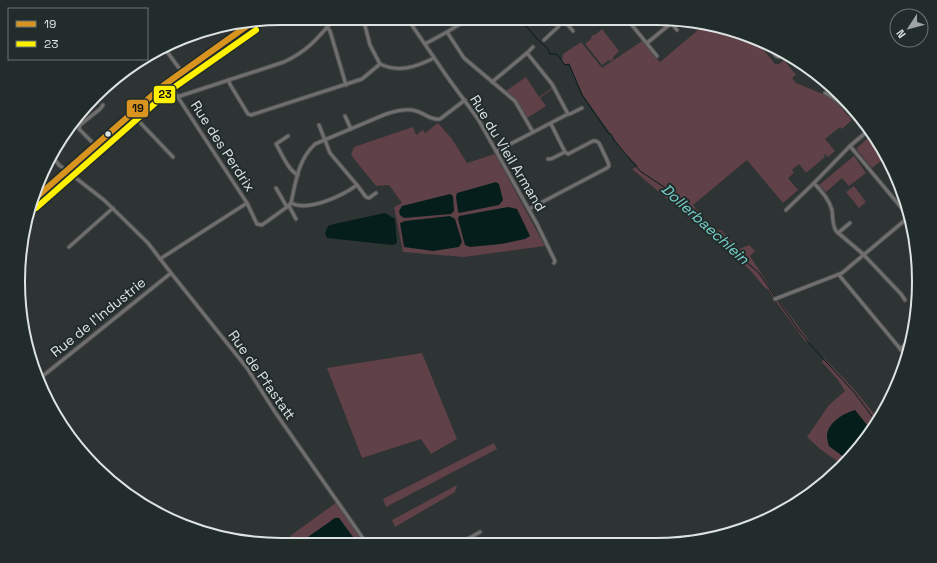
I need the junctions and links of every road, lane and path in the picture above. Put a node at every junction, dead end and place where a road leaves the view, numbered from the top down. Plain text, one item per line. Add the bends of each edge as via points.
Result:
1 (365, 25) edge
2 (412, 25) edge
3 (458, 25) edge
4 (559, 25) edge
5 (568, 25) edge
6 (634, 25) edge
7 (668, 26) edge
8 (674, 26) edge
9 (327, 27) joint
10 (244, 28) edge
11 (677, 30) dead end
12 (573, 31) dead end
13 (447, 32) junction
14 (544, 40) dead end
15 (647, 43) junction
16 (425, 44) junction
17 (533, 47) dead end
18 (167, 52) edge
19 (527, 53) junction
20 (657, 56) dead end
21 (434, 58) junction
22 (380, 64) junction
23 (182, 72) junction
24 (228, 80) junction
25 (168, 82) junction
26 (492, 82) junction
27 (346, 85) junction
28 (825, 93) dead end
29 (177, 97) junction
30 (465, 100) junction
31 (838, 102) edge
32 (103, 104) dead end
33 (582, 108) dead end
34 (131, 114) junction
35 (568, 114) junction
36 (345, 116) dead end
37 (551, 124) junction
38 (318, 125) dead end
39 (351, 129) junction
40 (533, 132) junction
41 (865, 133) edge
42 (288, 136) dead end
43 (325, 140) junction
44 (95, 145) junction
45 (850, 146) junction
46 (497, 151) junction
47 (565, 152) junction
48 (173, 157) dead end
49 (548, 159) dead end
50 (55, 160) edge
51 (66, 170) junction
52 (298, 175) junction
53 (814, 183) junction
54 (356, 185) junction
55 (276, 188) dead end
56 (41, 192) edge
57 (376, 193) dead end
58 (247, 203) junction
59 (289, 205) junction
60 (900, 205) edge
61 (113, 208) junction
62 (529, 209) junction
63 (786, 210) dead end
64 (296, 219) dead end
65 (905, 222) edge
66 (850, 223) dead end
67 (838, 233) junction
68 (69, 247) dead end
69 (863, 254) junction
70 (160, 259) junction
71 (554, 263) dead end
72 (171, 273) junction
73 (839, 275) junction
74 (775, 300) dead end
75 (905, 300) dead end
76 (903, 346) edge
77 (900, 349) junction
78 (902, 351) edge
79 (43, 376) edge
80 (480, 532) dead end
81 (363, 538) edge
82 (470, 538) edge

1 - 22 street via 370,45
2 - 16 street, Rue du Vieil Armand
3 - 13 street
4 - 14 street
5 - 12 street
6 - 15 street
7 - 15 street
8 - 11 street
9 - 24 street via 312,45 298,56
9 - 27 street
10 - 23 main road
13 - 16 street
13 - 26 street via 464,58
15 - 20 street
16 - 21 street, Rue du Vieil Armand
17 - 19 street
18 - 23 street
19 - 26 street
19 - 35 street via 552,84
21 - 22 street via 403,69
21 - 30 street, Rue du Vieil Armand
22 - 27 street via 368,76
23 - 25 main road
24 - 27 street via 251,115
24 - 29 street
25 - 29 street, Rue des Perdrix
25 - 34 main road
26 - 40 street via 517,104
28 - 31 street
29 - 58 street, Rue des Perdrix
30 - 39 street via 440,119 436,120 415,110 397,111
30 - 46 street, Rue du Vieil Armand
32 - 44 street via 80,124 79,129
33 - 35 street
34 - 44 main road
34 - 48 street
35 - 37 street
36 - 39 street
37 - 40 street
37 - 47 street
38 - 43 street
39 - 43 street
40 - 46 street
41 - 45 street
42 - 52 street via 276,144 294,173
43 - 52 street via 315,144 307,152
43 - 54 street via 330,153
44 - 51 main road
45 - 53 street
45 - 60 street
46 - 62 street, Rue du Vieil Armand
47 - 49 street via 551,160
47 - 62 street via 568,154 596,141 609,166
50 - 51 street, Rue de Pfastatt
51 - 56 main road
51 - 61 street, Rue de Pfastatt
52 - 59 street
53 - 63 street
53 - 67 street via 830,204 833,226
54 - 57 street via 366,197 369,198
54 - 59 street via 333,199 317,204
55 - 59 street
58 - 59 street, Rue des Perdrix via 257,224 262,224
58 - 70 street
59 - 64 street
61 - 68 street
61 - 70 street, Rue de Pfastatt via 148,243
62 - 71 street, Rue du Vieil Armand via 553,255
65 - 69 street
66 - 67 street
67 - 69 street
69 - 73 street
69 - 75 street
70 - 72 street, Rue de Pfastatt
72 - 79 street, Rue de l'Industrie
72 - 81 street, Rue de Pfastatt via 247,368
73 - 74 street
73 - 77 street
76 - 77 street
77 - 78 street
80 - 82 street

